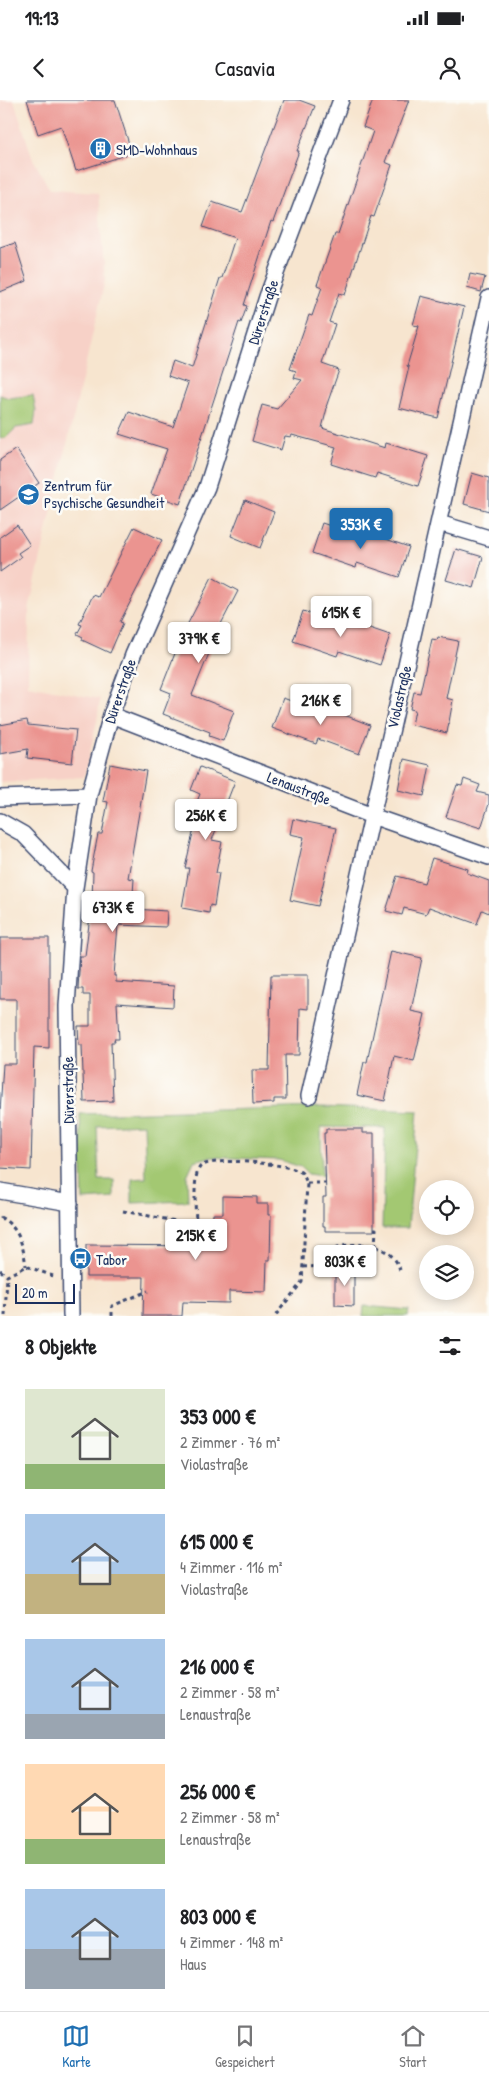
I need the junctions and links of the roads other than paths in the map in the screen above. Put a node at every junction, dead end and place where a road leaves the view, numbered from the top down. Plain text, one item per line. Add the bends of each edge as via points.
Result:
1 (341, 100) edge
2 (489, 298) edge
3 (439, 523) junction
4 (489, 538) edge
5 (111, 715) junction
6 (89, 795) junction
7 (0, 798) edge
8 (372, 816) junction
9 (0, 821) edge
10 (489, 857) edge
11 (75, 888) junction
12 (309, 1096) dead end
13 (0, 1191) edge
14 (70, 1203) junction
15 (71, 1316) edge

1 - 5 street, Dürerstraße via 267,297 207,487 133,655
2 - 3 street, Violastraße
3 - 4 street
3 - 8 street, Violastraße
5 - 6 street, Dürerstraße
5 - 8 street, Lenaustraße
6 - 7 street
6 - 11 street, Dürerstraße
8 - 10 street, Lenaustraße
8 - 12 street, Violastraße
9 - 11 street via 23,834
11 - 14 street, Dürerstraße via 67,1006
13 - 14 street
14 - 15 street, Dürerstraße

